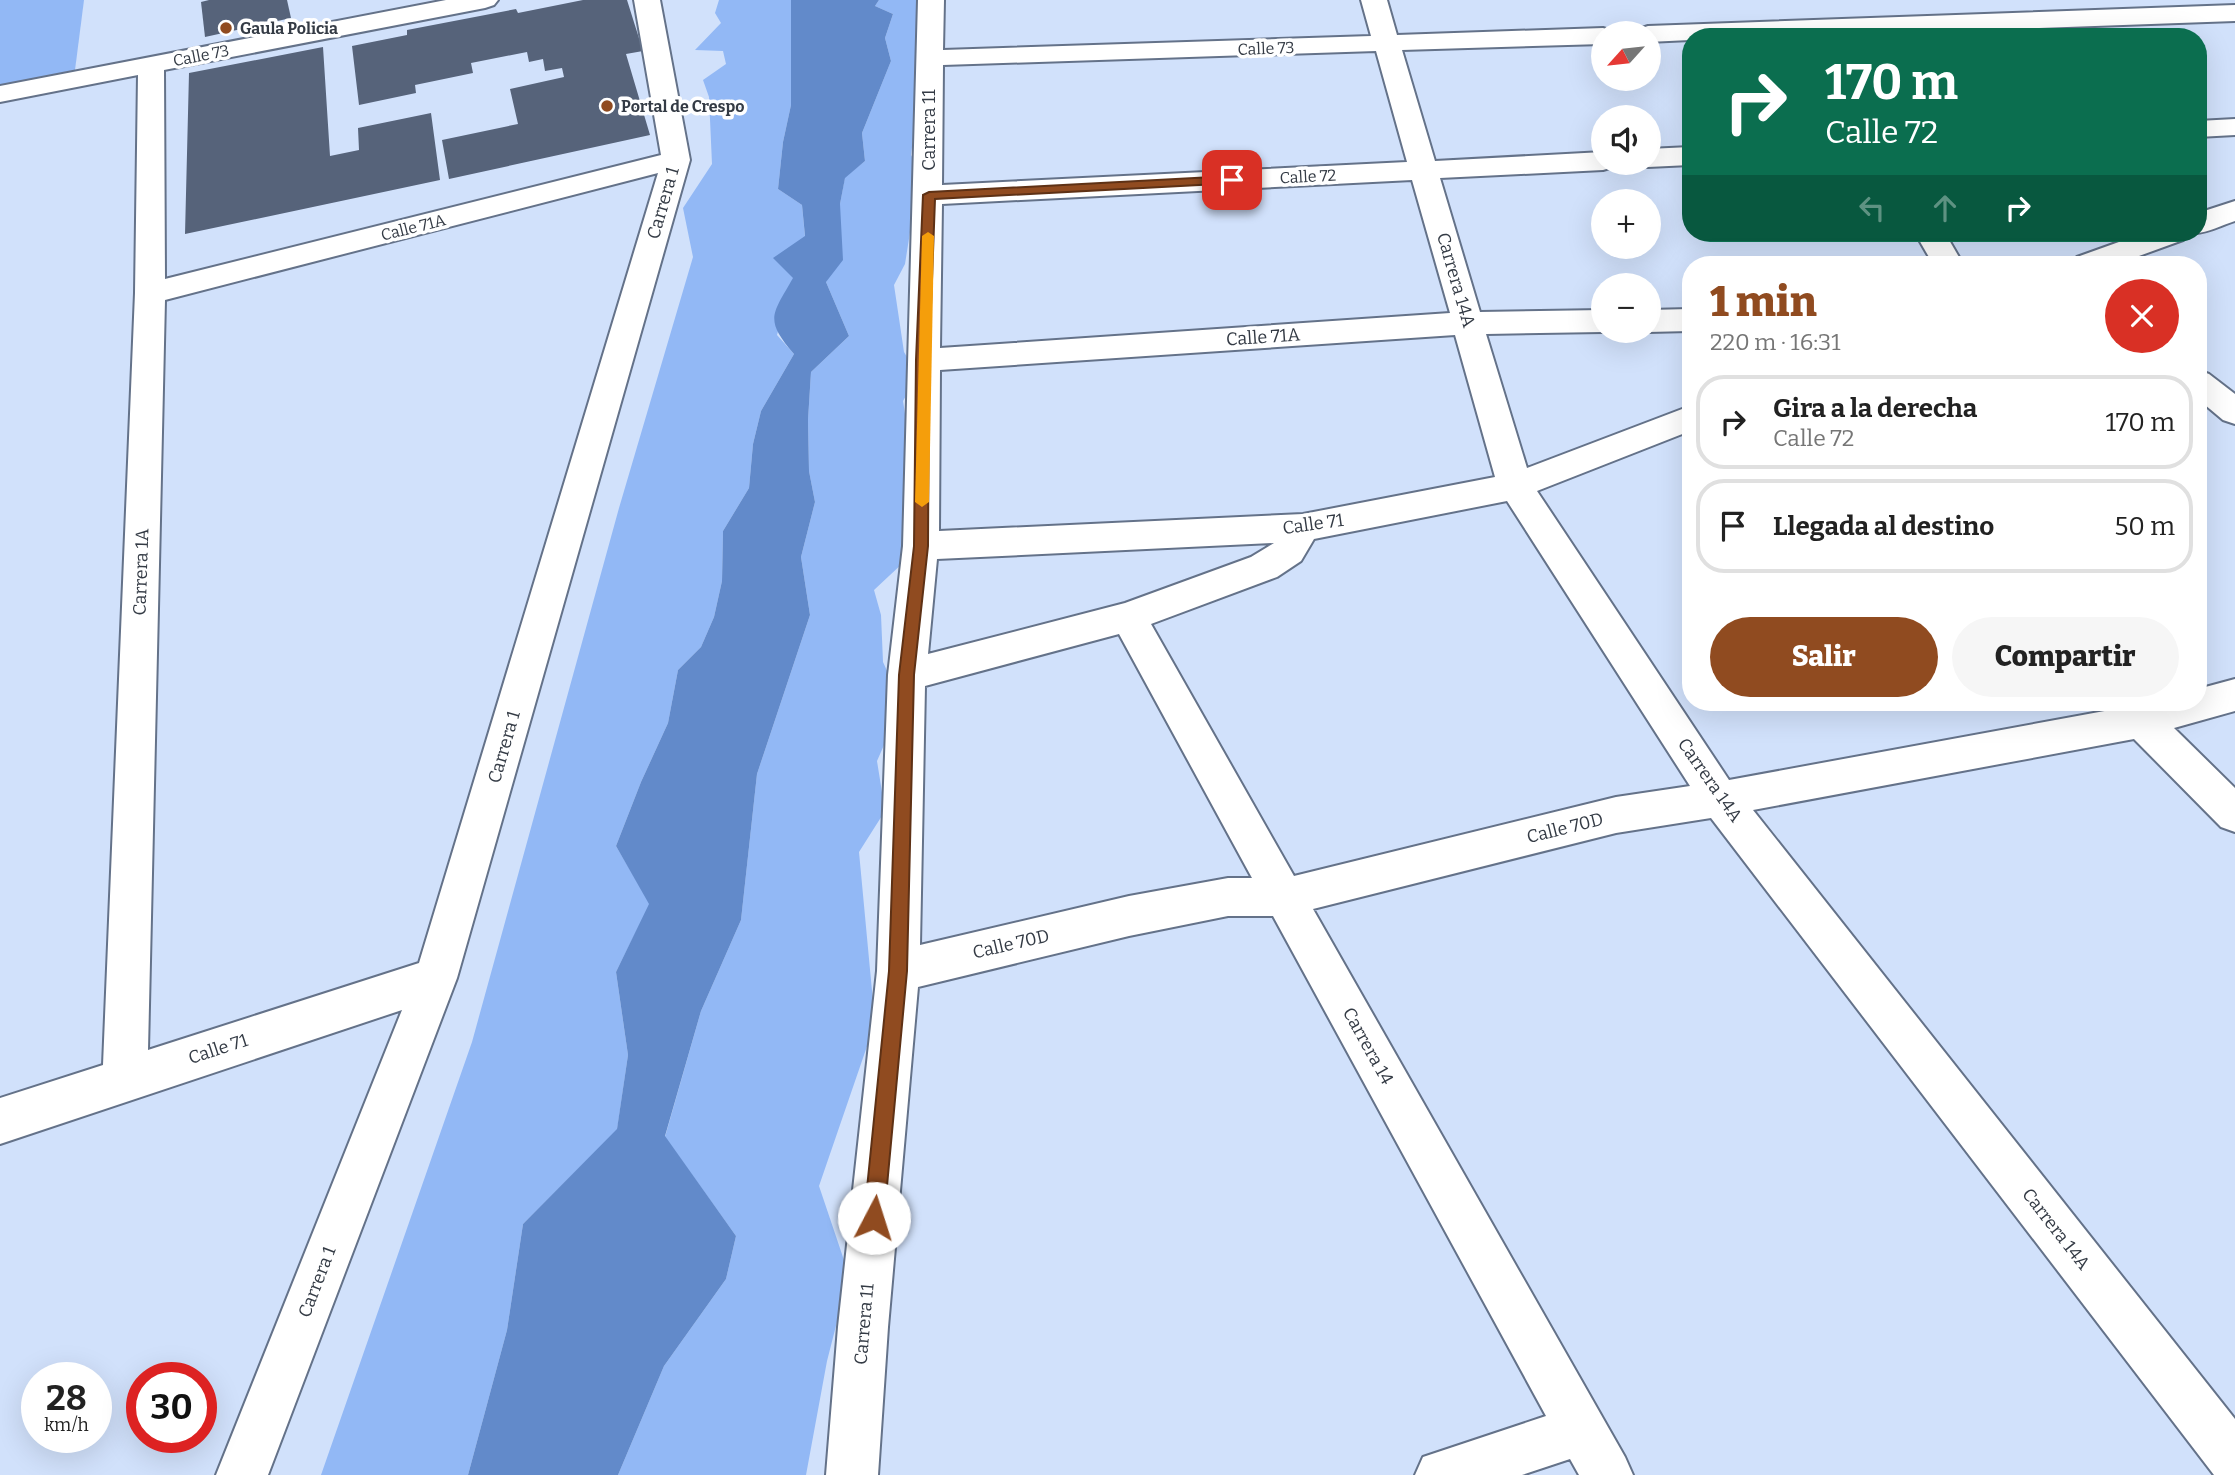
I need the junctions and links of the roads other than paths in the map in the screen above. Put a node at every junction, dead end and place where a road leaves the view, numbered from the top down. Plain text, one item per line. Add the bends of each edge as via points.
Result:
1 (485, 0) edge
2 (647, 0) edge
3 (931, 0) edge
4 (1374, 0) edge
5 (1796, 0) edge
6 (2224, 15) edge
7 (1811, 28) edge
8 (1928, 28) edge
9 (1661, 34) edge
10 (1682, 34) edge
11 (1591, 36) edge
12 (1387, 44) junction
13 (929, 58) junction
14 (151, 64) junction
15 (0, 94) edge
16 (2235, 127) edge
17 (2207, 129) edge
18 (1682, 156) edge
19 (1661, 157) edge
20 (676, 160) junction
21 (1591, 162) edge
22 (1424, 170) junction
23 (929, 195) junction
24 (2235, 210) edge
25 (2207, 221) edge
26 (2149, 242) edge
27 (2110, 256) edge
28 (150, 293) junction
29 (1682, 320) edge
30 (1591, 321) edge
31 (1661, 321) edge
32 (1468, 323) junction
33 (923, 360) junction
34 (2207, 389) edge
35 (2235, 412) edge
36 (1682, 421) edge
37 (1515, 485) junction
38 (1303, 528) junction
39 (921, 546) junction
40 (1128, 617) junction
41 (907, 675) junction
42 (2235, 695) edge
43 (2207, 699) edge
44 (2132, 711) edge
45 (1720, 799) junction
46 (2235, 814) edge
47 (1285, 897) junction
48 (898, 971) junction
49 (436, 978) junction
50 (125, 1079) junction
51 (0, 1121) edge
52 (1582, 1430) junction
53 (2235, 1460) edge
54 (242, 1475) edge
55 (852, 1475) edge
56 (1441, 1475) edge
57 (1608, 1475) edge

1 - 14 street, Calle 73
2 - 20 street, Carrera 1
3 - 13 street, Carrera 11
4 - 12 street, Carrera 14A
5 - 7 street
6 - 8 street
9 - 10 street
11 - 12 street, Calle 73
12 - 13 street, Calle 73
12 - 22 street, Carrera 14A
13 - 23 street, Carrera 11
14 - 15 street, Calle 73
14 - 28 street, Carrera 1A
16 - 17 street
18 - 19 street
20 - 28 street, Calle 71A
20 - 49 street, Carrera 1
21 - 22 street, Calle 72
22 - 23 street, Calle 72
22 - 32 street, Carrera 14A
23 - 33 street, Carrera 11
24 - 25 street
26 - 27 street
28 - 50 street, Carrera 1A
29 - 31 street
30 - 32 street, Calle 71A
32 - 33 street, Calle 71A
32 - 37 street, Carrera 14A
33 - 39 street, Carrera 11
34 - 35 street
36 - 37 street, Calle 71
37 - 38 street, Calle 71
37 - 45 street, Carrera 14A
38 - 39 street, Calle 71
38 - 40 street via 1289,551 1264,567
39 - 41 street, Carrera 11
40 - 41 street
40 - 47 street, Carrera 14
41 - 48 street, Carrera 11
42 - 43 street, Calle 70D
44 - 45 street, Calle 70D
44 - 46 street
45 - 47 street, Calle 70D via 1616,815
45 - 53 street, Carrera 14A
47 - 48 street, Calle 70D via 1228,897
47 - 52 street, Carrera 14
48 - 55 street, Carrera 11
49 - 50 street, Calle 71
49 - 54 street, Carrera 1
50 - 51 street, Calle 71
52 - 56 street
52 - 57 street, Carrera 14

